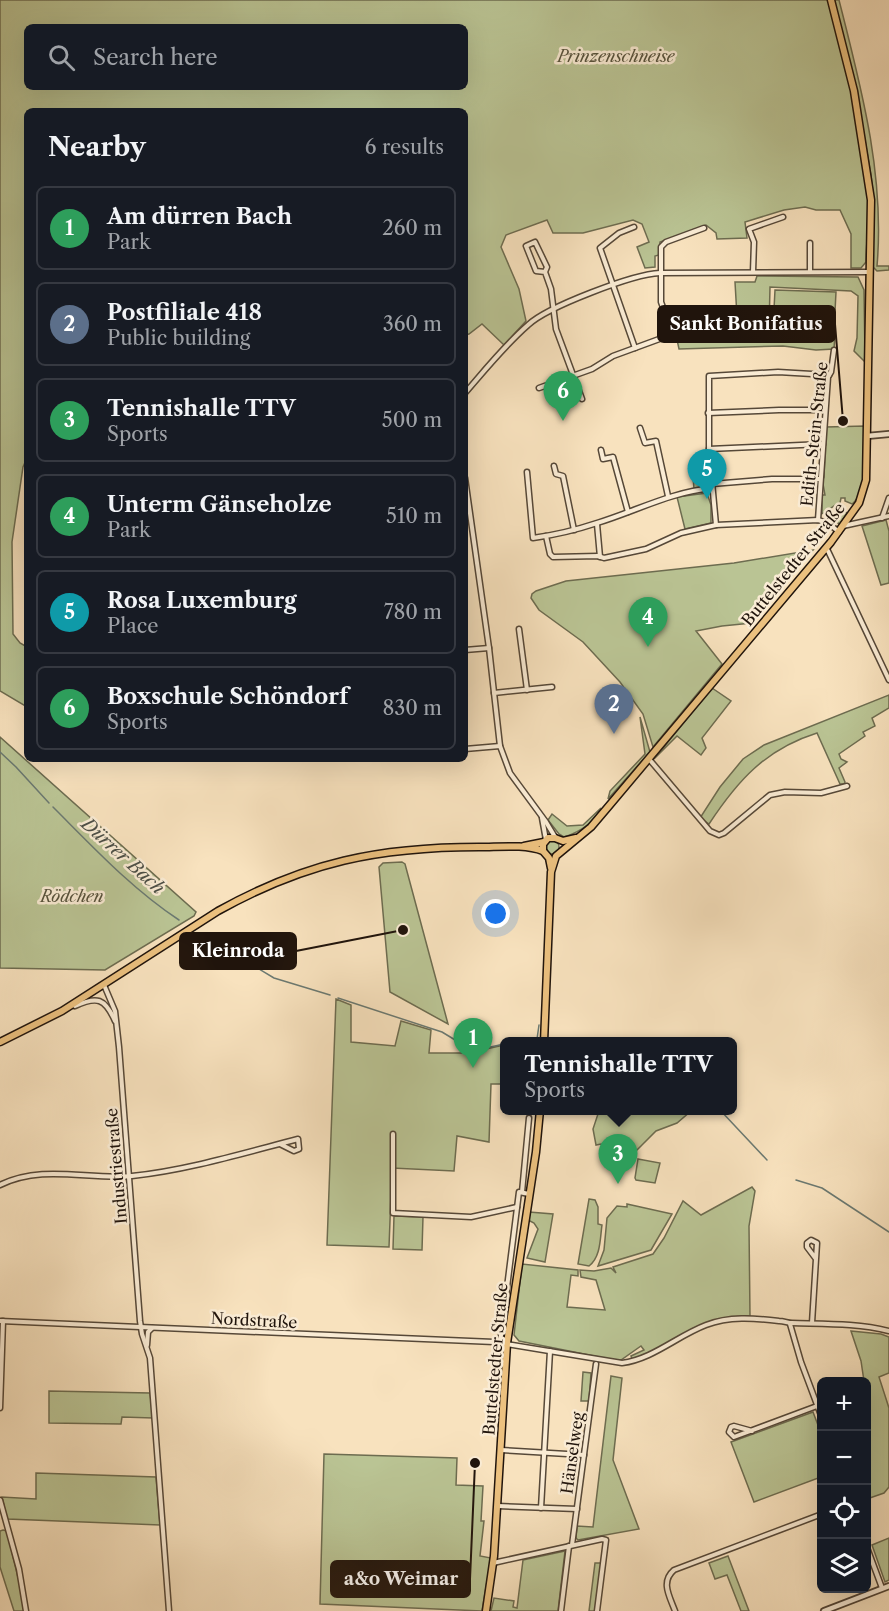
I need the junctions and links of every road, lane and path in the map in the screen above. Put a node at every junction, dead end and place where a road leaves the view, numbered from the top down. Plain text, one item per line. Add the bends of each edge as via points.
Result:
1 (831, 0) edge
2 (783, 217) dead end
3 (634, 227) dead end
4 (704, 228) dead end
5 (810, 243) dead end
6 (810, 271) junction
7 (545, 272) junction
8 (753, 272) junction
9 (869, 272) junction
10 (660, 273) junction
11 (611, 285) junction
12 (555, 309) junction
13 (635, 348) junction
14 (834, 350) dead end
15 (829, 375) junction
16 (573, 376) junction
17 (539, 388) dead end
18 (468, 390) edge
19 (582, 399) dead end
20 (825, 410) junction
21 (708, 413) junction
22 (640, 428) dead end
23 (889, 434) edge
24 (867, 436) junction
25 (823, 444) junction
26 (709, 449) junction
27 (601, 450) dead end
28 (554, 466) dead end
29 (527, 472) dead end
30 (820, 479) junction
31 (712, 486) junction
32 (668, 496) junction
33 (889, 498) edge
34 (468, 499) edge
35 (628, 512) junction
36 (889, 516) edge
37 (882, 518) junction
38 (818, 520) junction
39 (597, 524) junction
40 (716, 525) junction
41 (841, 529) junction
42 (574, 530) junction
43 (546, 536) junction
44 (825, 549) junction
45 (600, 556) junction
46 (519, 629) dead end
47 (489, 648) junction
48 (468, 650) edge
49 (889, 680) edge
50 (552, 687) dead end
51 (527, 690) junction
52 (494, 693) junction
53 (500, 746) junction
54 (468, 749) edge
55 (650, 759) junction
56 (847, 786) dead end
57 (542, 817) junction
58 (580, 836) junction
59 (558, 839) junction
60 (545, 841) junction
61 (519, 847) junction
62 (562, 850) junction
63 (546, 853) junction
64 (556, 856) junction
65 (551, 872) junction
66 (104, 985) junction
67 (62, 1011) junction
68 (116, 1024) junction
69 (544, 1037) edge
70 (0, 1042) edge
71 (539, 1115) edge
72 (530, 1118) dead end
73 (393, 1134) dead end
74 (280, 1144) junction
75 (128, 1176) junction
76 (0, 1185) edge
77 (525, 1193) junction
78 (517, 1207) junction
79 (816, 1259) junction
80 (2, 1321) edge
81 (812, 1323) junction
82 (790, 1324) junction
83 (141, 1327) junction
84 (152, 1328) junction
85 (889, 1331) edge
86 (504, 1343) junction
87 (147, 1346) junction
88 (550, 1351) junction
89 (596, 1364) dead end
90 (817, 1406) joint
91 (0, 1408) edge
92 (752, 1431) junction
93 (501, 1450) junction
94 (544, 1452) junction
95 (584, 1455) junction
96 (0, 1500) edge
97 (498, 1506) junction
98 (541, 1508) junction
99 (577, 1509) junction
100 (817, 1516) edge
101 (2, 1520) edge
102 (571, 1546) junction
103 (871, 1556) edge
104 (493, 1563) junction
105 (889, 1586) edge
106 (882, 1588) junction
107 (26, 1611) edge
108 (169, 1611) edge
109 (486, 1611) edge
110 (561, 1611) edge
111 (597, 1611) edge
112 (675, 1611) edge
113 (824, 1611) edge

1 - 9 main road, Buttelstedter Straße via 851,76 869,176
2 - 8 street via 749,229 754,242
3 - 11 street via 600,248
4 - 10 street via 663,244
5 - 6 street
6 - 8 street
6 - 9 street
7 - 7 street via 547,267 536,242 525,246 536,271
7 - 12 street
8 - 10 street
9 - 24 main road, Buttelstedter Straße
10 - 11 street via 642,274
10 - 13 street via 661,302 673,334
11 - 12 street
11 - 13 street
12 - 16 street via 556,329
12 - 18 street via 528,324
13 - 16 street
14 - 15 street, Edith-Stein-Straße
15 - 20 street, Edith-Stein-Straße
15 - 21 street via 778,372 709,376
16 - 17 street
16 - 19 street
20 - 21 street
20 - 25 street, Edith-Stein-Straße
21 - 26 street
22 - 32 street via 645,443 656,441
23 - 24 street
24 - 41 main road, Buttelstedter Straße via 863,495
25 - 26 street
25 - 30 street, Edith-Stein-Straße
26 - 31 street
27 - 35 street via 603,459 613,457
28 - 42 street via 556,474 563,476
29 - 43 street via 533,538
30 - 31 street via 772,479
30 - 38 street, Edith-Stein-Straße
31 - 32 street
31 - 40 street
32 - 35 street
33 - 37 street
34 - 47 street
35 - 39 street
36 - 37 street
37 - 41 street
38 - 40 street
38 - 41 street
39 - 42 street
39 - 45 street
40 - 45 street via 681,533 646,549 607,558
41 - 44 main road, Buttelstedter Straße
42 - 43 street
43 - 45 street via 553,557
44 - 49 street
44 - 55 main road, Buttelstedter Straße
46 - 51 street
47 - 48 street
47 - 52 street
50 - 51 street
51 - 52 street
52 - 53 street
53 - 54 street
53 - 57 street via 510,773
55 - 56 street via 715,835 724,833 770,795 821,793
55 - 58 main road, Buttelstedter Straße
57 - 59 street
57 - 60 street
58 - 59 main road
58 - 62 main road, Buttelstedter Straße
59 - 60 main road
59 - 62 main road
60 - 61 main road
60 - 63 main road
61 - 63 main road
61 - 66 main road via 400,850 318,866 269,884 227,906
62 - 64 main road, Buttelstedter Straße
63 - 64 main road
63 - 65 main road
64 - 65 main road
65 - 69 main road
66 - 67 main road
66 - 68 street, Industriestraße via 113,1004
67 - 68 street via 99,1000 110,1010
67 - 70 main road
68 - 75 street, Industriestraße
71 - 77 main road, Buttelstedter Straße
72 - 77 street, Buttelstedter Straße
73 - 78 street via 393,1213 471,1217
74 - 74 street via 292,1151 299,1147 298,1139
74 - 75 street
75 - 76 street via 30,1174
75 - 83 street, Industriestraße
77 - 78 street via 519,1192
77 - 86 main road, Buttelstedter Straße
78 - 86 street
79 - 79 street via 807,1247 808,1241 817,1243
79 - 81 street
80 - 83 street, Nordstraße
80 - 91 street
81 - 82 street, Nordstraße
81 - 85 street, Nordstraße
82 - 88 street, Nordstraße via 746,1318 717,1322 637,1361 622,1364
82 - 90 street
83 - 84 street, Nordstraße
83 - 87 street, Industriestraße
84 - 86 street, Nordstraße
84 - 87 street, Industriestraße via 146,1338
86 - 88 street, Nordstraße
86 - 93 main road, Buttelstedter Straße
87 - 108 street, Industriestraße
88 - 94 street
89 - 95 street, Hänselweg
90 - 92 street
92 - 92 street via 734,1426 729,1432 734,1437
93 - 94 street
93 - 97 main road, Buttelstedter Straße
94 - 95 street
94 - 98 street
95 - 99 street, Hänselweg
96 - 101 street
97 - 98 street
97 - 104 main road, Buttelstedter Straße
98 - 99 street
99 - 102 street, Hänselweg
100 - 112 street via 674,1570 666,1587
101 - 107 street via 19,1569
102 - 104 street
102 - 110 street, Hänselweg
102 - 111 street via 606,1540
103 - 106 street
104 - 109 main road, Buttelstedter Straße
105 - 106 street
106 - 113 street

